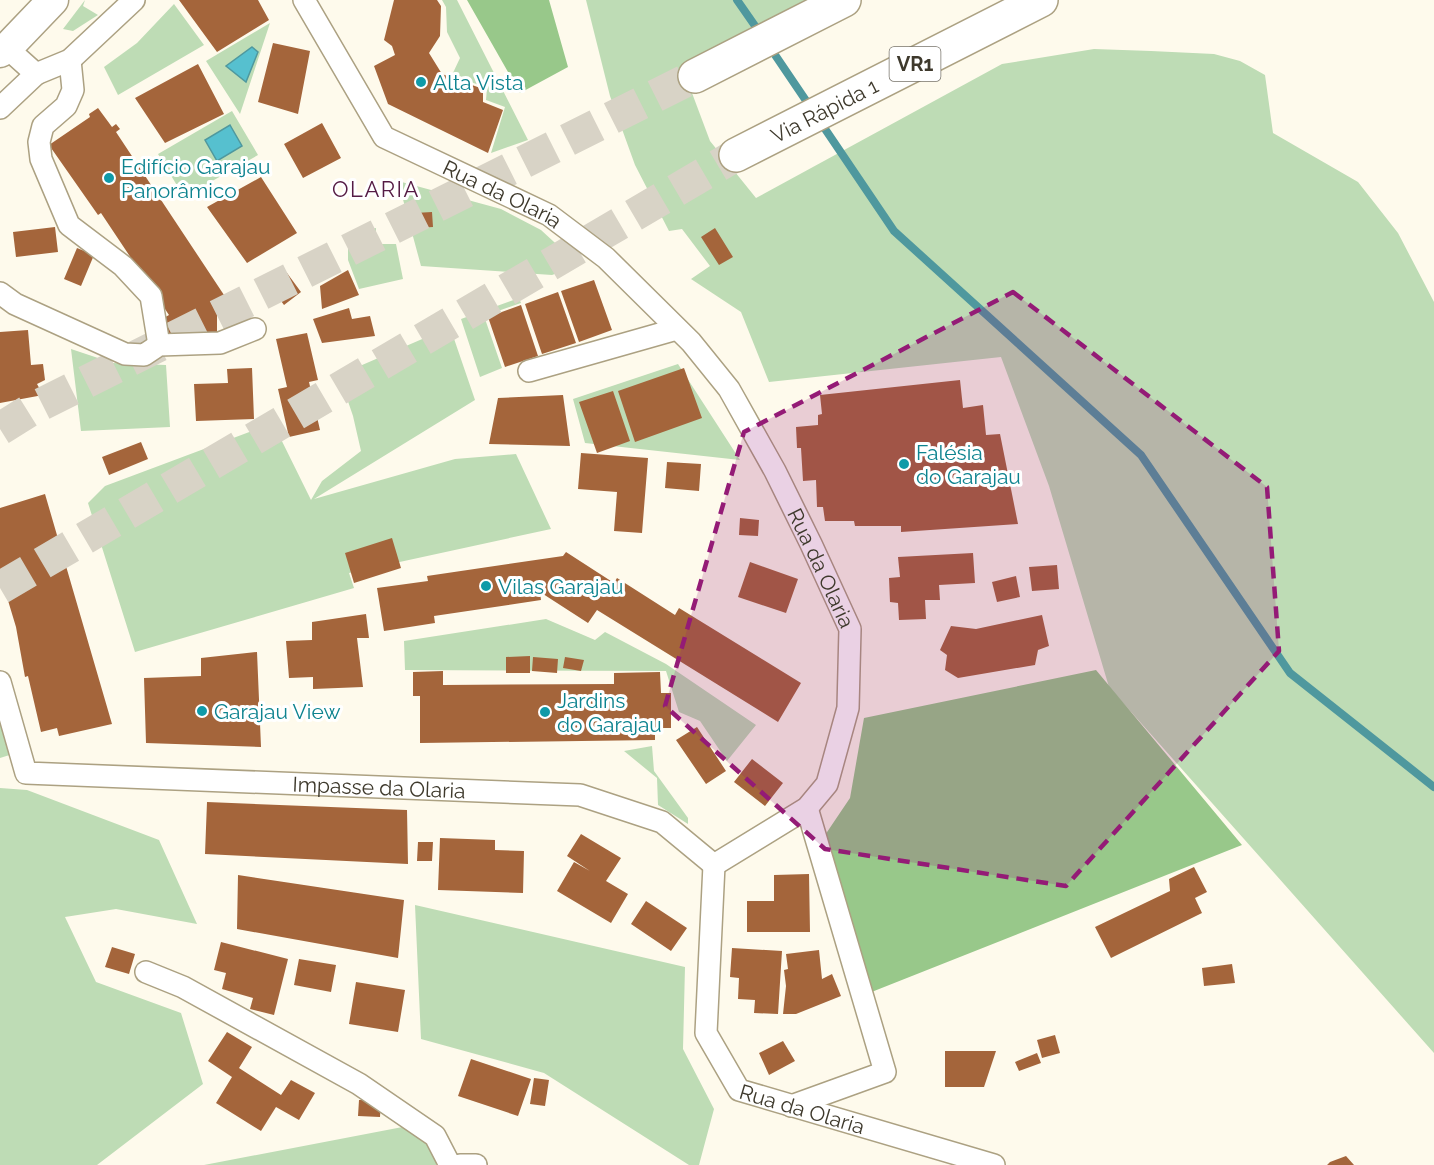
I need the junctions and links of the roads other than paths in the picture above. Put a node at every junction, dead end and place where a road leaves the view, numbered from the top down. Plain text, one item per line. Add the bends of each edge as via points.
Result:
1 (53, 0) edge
2 (134, 0) edge
3 (304, 0) edge
4 (844, 0) edge
5 (1041, 0) edge
6 (4, 50) edge
7 (70, 60) junction
8 (36, 74) junction
9 (694, 76) tunnel mouth
10 (0, 108) edge
11 (736, 154) tunnel mouth
12 (0, 293) edge
13 (255, 329) dead end
14 (677, 329) junction
15 (159, 345) junction
16 (529, 371) dead end
17 (0, 682) edge
18 (807, 808) junction
19 (714, 865) junction
20 (146, 972) dead end
21 (791, 1106) junction
22 (450, 1165) edge
23 (460, 1165) edge
24 (476, 1165) edge
25 (994, 1165) edge

1 - 6 main road
2 - 7 street
3 - 14 street, Rua da Olaria via 384,137 549,215 606,258
4 - 9 highway
5 - 11 highway, Via Rápida 1 / VR1
6 - 8 street
7 - 8 street
7 - 15 street via 73,90 66,106 43,126 39,142 41,159 69,225 123,266 151,296
8 - 10 street
12 - 15 street via 15,304 125,354 144,355
13 - 15 street via 220,343
14 - 16 street
14 - 18 street, Rua da Olaria via 729,389 776,471 849,629 848,708 828,784
17 - 19 street, Impasse da Olaria via 27,773 580,795 662,822
18 - 19 street, Rua da Olaria
18 - 21 street via 885,1072
19 - 21 street, Rua da Olaria via 706,1033 739,1090
20 - 22 street via 183,987 358,1084 435,1136
21 - 25 street, Rua da Olaria
23 - 24 street

